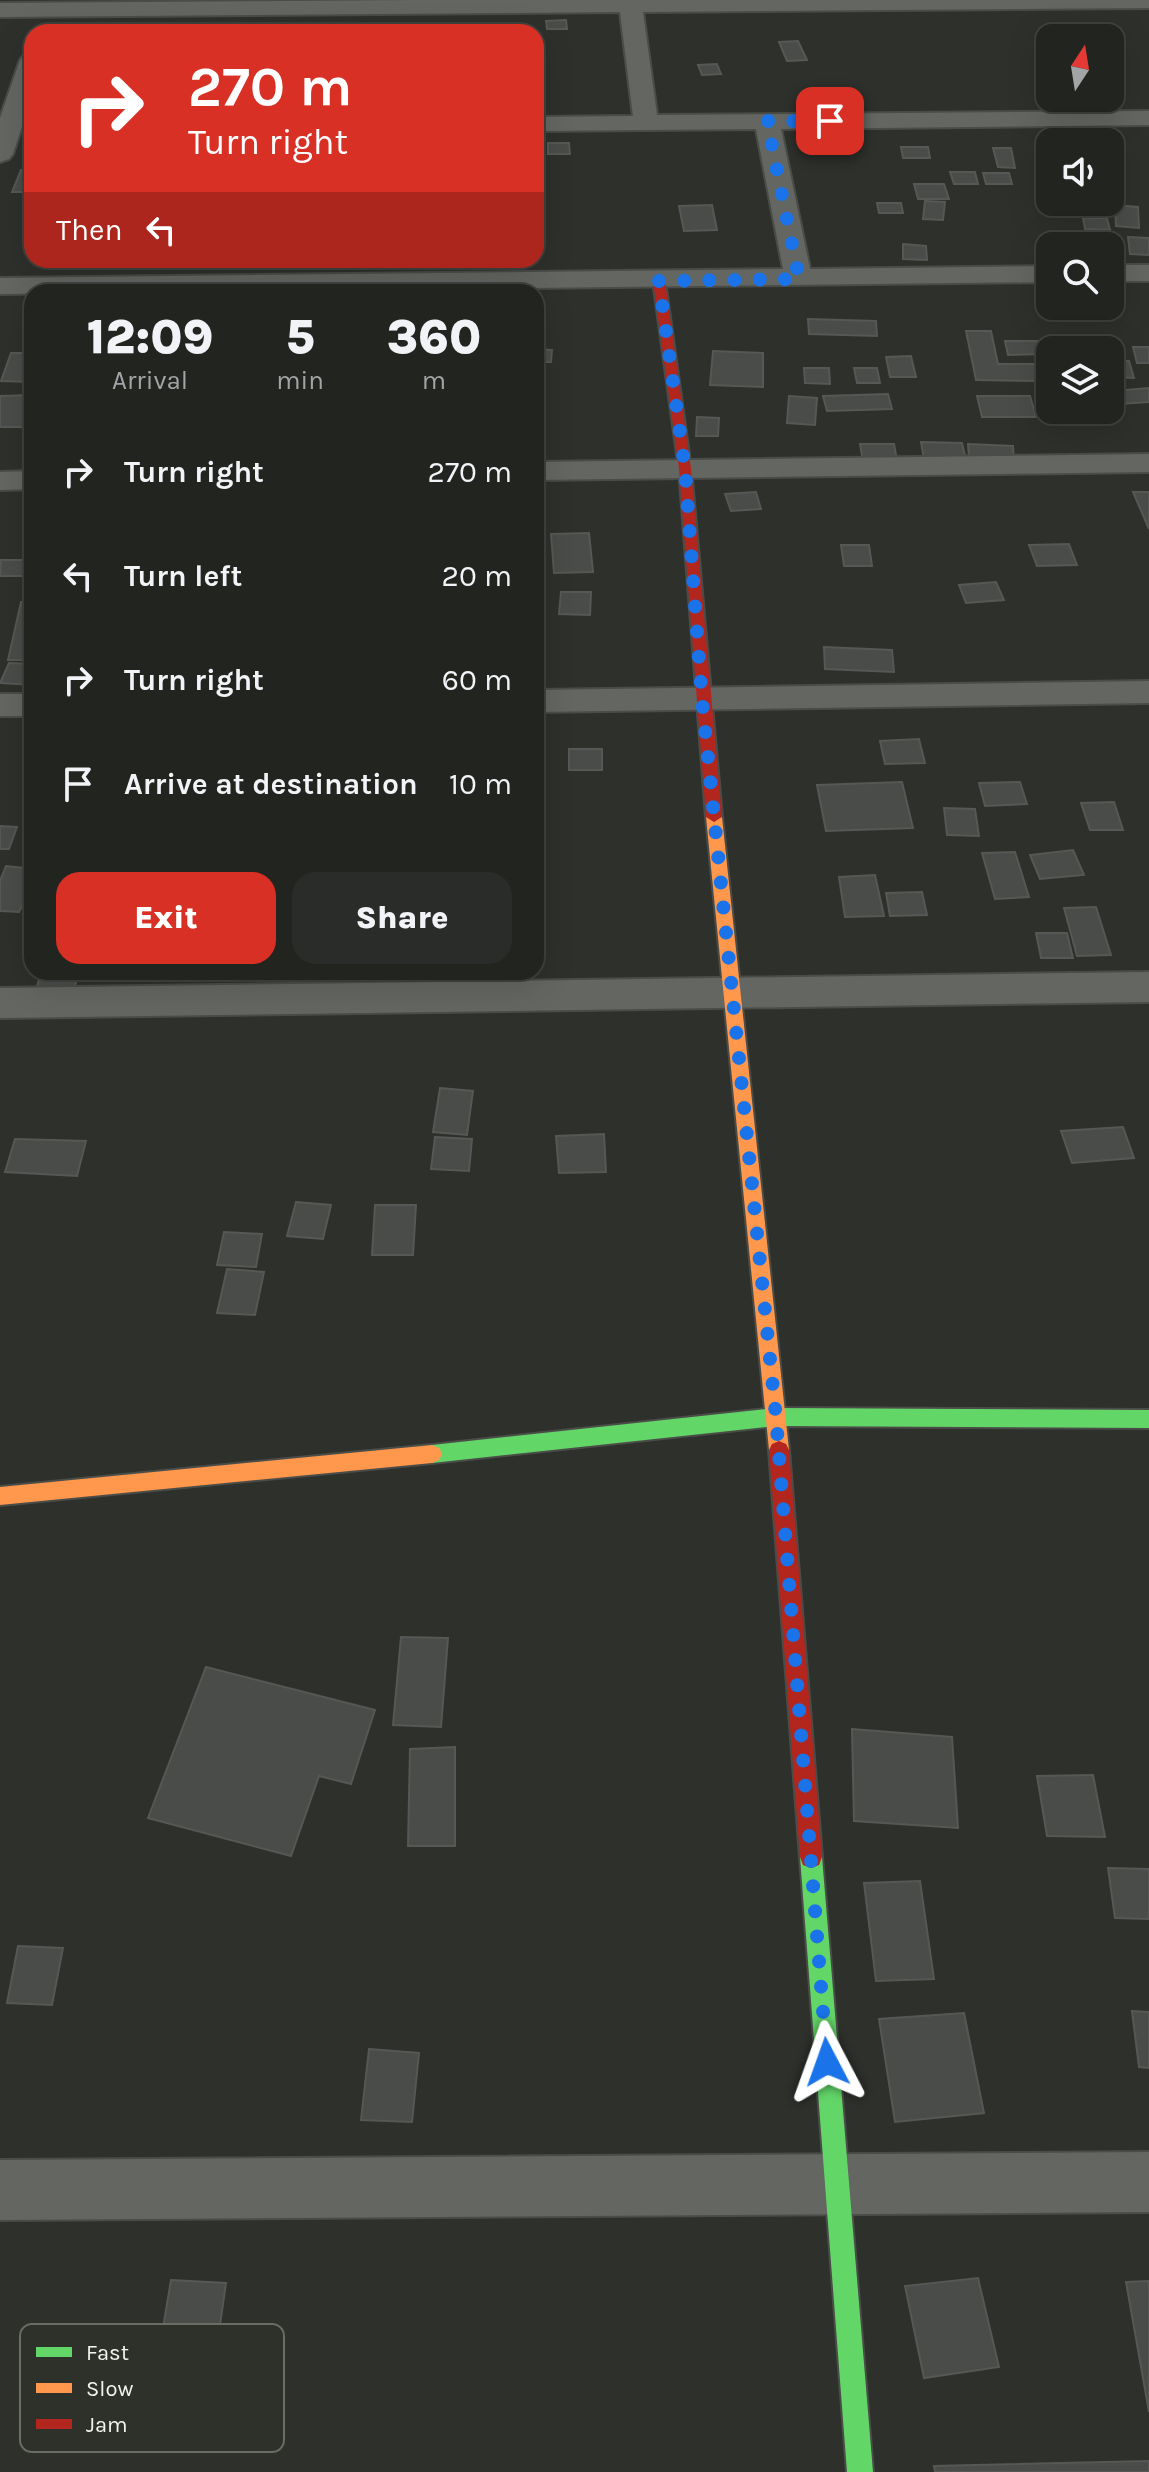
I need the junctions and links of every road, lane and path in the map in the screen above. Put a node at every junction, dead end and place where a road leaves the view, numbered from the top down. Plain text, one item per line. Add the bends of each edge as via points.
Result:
1 (1149, 1) edge
2 (631, 2) edge
3 (51, 5) edge
4 (0, 10) edge
5 (44, 24) edge
6 (24, 82) edge
7 (1149, 118) edge
8 (767, 121) junction
9 (646, 122) junction
10 (544, 124) edge
11 (24, 136) edge
12 (2, 141) edge
13 (1124, 273) edge
14 (1149, 273) edge
15 (1036, 274) edge
16 (799, 279) junction
17 (659, 281) junction
18 (264, 284) edge
19 (0, 286) edge
20 (24, 286) edge
21 (1149, 463) edge
22 (685, 469) junction
23 (544, 471) edge
24 (24, 480) edge
25 (0, 481) edge
26 (1149, 692) edge
27 (702, 700) junction
28 (544, 701) edge
29 (0, 705) edge
30 (24, 705) edge
31 (1149, 987) edge
32 (734, 991) junction
33 (0, 1003) edge
34 (776, 1417) junction
35 (1149, 1419) edge
36 (0, 1496) edge
37 (1149, 2182) edge
38 (836, 2185) junction
39 (0, 2190) edge
40 (860, 2472) edge

1 - 2 street
2 - 3 street
2 - 9 street
3 - 4 street
3 - 5 street
6 - 12 street
7 - 8 street
8 - 9 street
8 - 16 street
9 - 10 street
11 - 12 street
13 - 14 street
15 - 16 street
16 - 17 street
17 - 18 street
17 - 22 street
19 - 20 street
21 - 22 street
22 - 23 street
22 - 27 street
24 - 25 street
26 - 27 street
27 - 28 street
27 - 32 street
29 - 30 street
31 - 32 street
32 - 33 street
32 - 34 street
34 - 35 street
34 - 36 street
34 - 38 street
37 - 38 street
38 - 39 street
38 - 40 street

